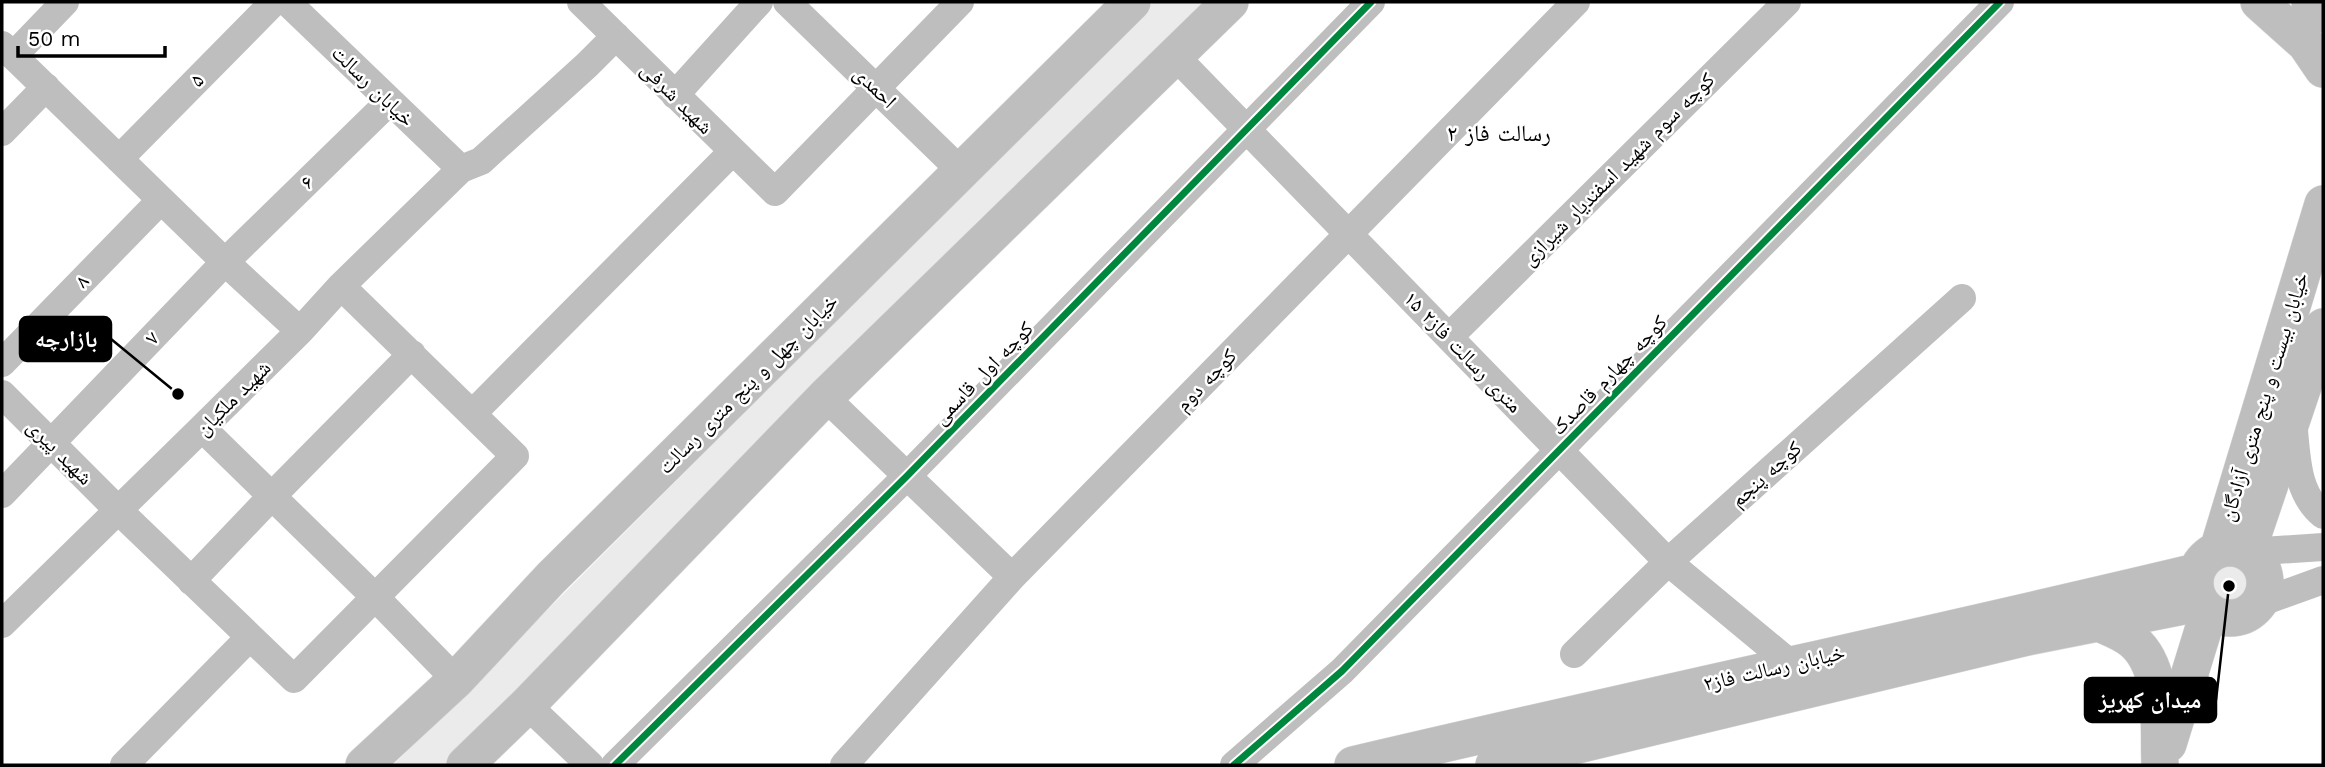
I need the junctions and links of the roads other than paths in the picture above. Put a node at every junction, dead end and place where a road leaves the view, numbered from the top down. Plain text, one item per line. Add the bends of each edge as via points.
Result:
1 (65, 2) edge
2 (274, 2) edge
3 (287, 2) edge
4 (582, 2) edge
5 (759, 2) edge
6 (788, 2) edge
7 (960, 2) edge
8 (1132, 2) edge
9 (1230, 2) edge
10 (1371, 2) edge
11 (1576, 2) edge
12 (1787, 2) edge
13 (2000, 2) edge
14 (2259, 2) edge
15 (2310, 2) edge
16 (2323, 14) edge
17 (616, 36) junction
18 (8, 50) edge
19 (1176, 57) junction
20 (2321, 62) edge
21 (46, 87) junction
22 (876, 88) junction
23 (674, 95) junction
24 (389, 102) junction
25 (1246, 129) junction
26 (2, 132) edge
27 (732, 152) junction
28 (119, 159) junction
29 (461, 169) junction
30 (962, 172) junction
31 (162, 200) junction
32 (2323, 204) edge
33 (1348, 234) junction
34 (225, 262) junction
35 (341, 286) junction
36 (1962, 298) dead end
37 (2323, 327) edge
38 (300, 331) junction
39 (1448, 337) junction
40 (412, 354) junction
41 (2, 363) edge
42 (2, 394) edge
43 (825, 397) junction
44 (472, 414) junction
45 (2293, 416) junction
46 (202, 428) junction
47 (50, 443) junction
48 (1559, 451) junction
49 (907, 476) junction
50 (2, 494) edge
51 (272, 496) junction
52 (118, 510) junction
53 (2323, 515) edge
54 (2323, 547) edge
55 (1668, 562) junction
56 (1012, 578) junction
57 (2323, 580) edge
58 (191, 581) junction
59 (2223, 587) junction
60 (375, 597) junction
61 (2099, 623) junction
62 (2, 624) edge
63 (250, 637) junction
64 (1574, 654) dead end
65 (1791, 664) junction
66 (456, 680) junction
67 (527, 705) junction
68 (618, 764) edge
69 (124, 765) edge
70 (364, 765) edge
71 (465, 765) edge
72 (590, 765) edge
73 (844, 765) edge
74 (1234, 765) edge
75 (1353, 765) edge
76 (1494, 765) edge
77 (2161, 765) edge
78 (2185, 765) edge

1 - 18 street
2 - 28 street, ۵
3 - 24 street, خیابان رسالت
4 - 17 street, شهید شرفی
5 - 23 street
6 - 22 street, احمدی
7 - 22 street
8 - 30 main road, خیابان چهل و پنج متری رسالت
9 - 19 main road
10 - 25 street, کوچه اول قاسمی
11 - 33 street, کوچه دوم
12 - 39 street, کوچه سوم شهید اسفندیار شیرازی
13 - 48 street, کوچه چهارم قاصدک
14 - 20 main road
15 - 16 main road
17 - 23 street, شهید شرفی
17 - 29 street, شهید ملکیان via 481,161
18 - 21 street
19 - 25 street, ۱۵ متری رسالت فاز۲
19 - 43 main road
21 - 26 street
21 - 28 street
22 - 27 street, شهید شرفی via 775,192
22 - 30 street, احمدی
23 - 27 street, شهید شرفی
24 - 29 street, خیابان رسالت
24 - 34 street, ۶
25 - 33 street, ۱۵ متری رسالت فاز۲
25 - 49 street, کوچه اول قاسمی
27 - 44 street
28 - 31 street
29 - 35 street, شهید ملکیان
30 - 66 main road, خیابان چهل و پنج متری رسالت via 551,578
31 - 34 street
31 - 41 street, ۸
32 - 59 main road, خیابان بیست و پنج متری آزادگان
33 - 39 street, ۱۵ متری رسالت فاز۲
33 - 56 street, کوچه دوم
34 - 38 street
34 - 47 street, ۷
35 - 38 street, شهید ملکیان
35 - 40 street
36 - 55 street, کوچه پنجم
37 - 45 main road
38 - 46 street, شهید ملکیان
39 - 48 street, ۱۵ متری رسالت فاز۲
40 - 44 street
40 - 51 street
42 - 47 street, شهید پیری
43 - 49 street
43 - 67 main road
44 - 60 street via 515,456
45 - 53 street via 2300,480
45 - 59 main road
46 - 51 street
46 - 52 street, شهید ملکیان
47 - 50 street, ۷
47 - 52 street, شهید پیری
48 - 55 street, ۱۵ متری رسالت فاز۲
48 - 74 street, کوچه چهارم قاصدک via 1342,671
49 - 56 street
49 - 68 street, کوچه اول قاسمی
51 - 58 street
51 - 60 street
52 - 58 street, شهید پیری
52 - 62 street, شهید ملکیان
54 - 59 street
55 - 64 street, کوچه پنجم
55 - 65 street, ۱۵ متری رسالت فاز۲
56 - 73 street, کوچه دوم
57 - 59 street
58 - 63 street, شهید پیری
59 - 61 main road, خیابان رسالت فاز۲ via 2183,606
59 - 65 main road, خیابان رسالت فاز۲ via 1988,622
59 - 77 main road
59 - 78 main road via 2227,624
60 - 63 street, شهید پیری via 294,679
60 - 66 street
61 - 76 main road, خیابان رسالت فاز۲
61 - 77 main road via 2132,639 2147,656 2157,685
63 - 69 street
65 - 75 main road, خیابان رسالت فاز۲
66 - 70 main road, خیابان چهل و پنج متری رسالت
67 - 71 main road
67 - 72 street

